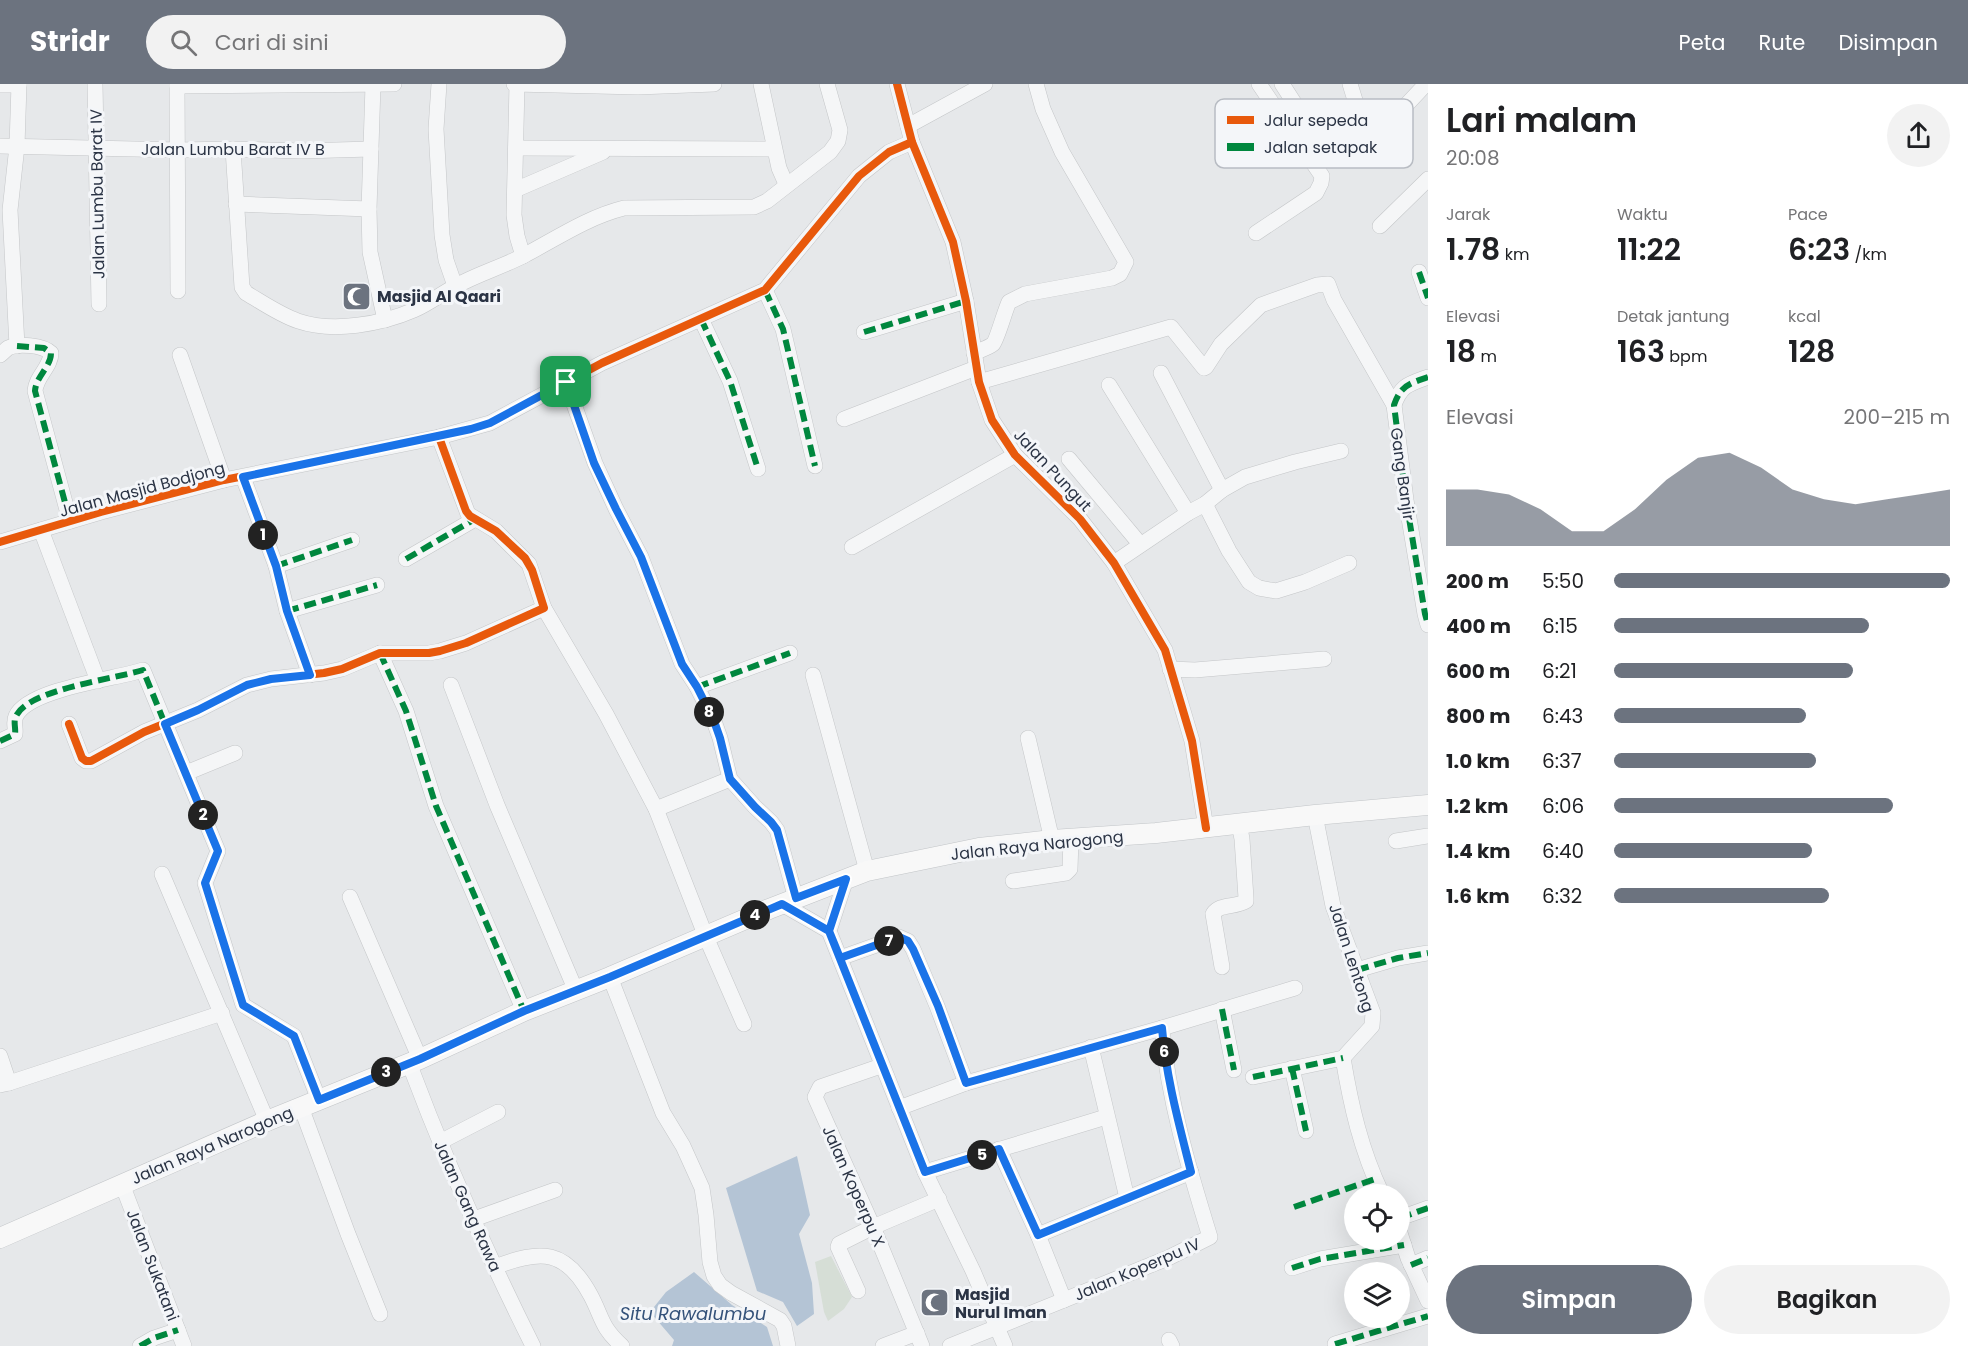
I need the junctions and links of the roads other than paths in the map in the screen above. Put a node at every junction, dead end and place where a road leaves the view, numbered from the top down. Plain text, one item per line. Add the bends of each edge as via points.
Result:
1 (95, 84) edge
2 (394, 84) edge
3 (439, 84) edge
4 (516, 84) edge
5 (714, 84) edge
6 (761, 84) edge
7 (826, 84) edge
8 (897, 84) edge
9 (985, 84) edge
10 (1036, 84) edge
11 (1260, 84) edge
12 (1282, 84) edge
13 (1350, 84) edge
14 (1426, 84) edge
15 (0, 85) edge
16 (19, 85) edge
17 (177, 85) edge
18 (373, 85) edge
19 (1270, 99) edge
20 (1292, 99) edge
21 (1355, 99) edge
22 (1412, 99) edge
23 (908, 126) junction
24 (912, 142) junction
25 (0, 146) edge
26 (16, 146) junction
27 (89, 148) junction
28 (516, 148) junction
29 (233, 149) junction
30 (371, 149) junction
31 (609, 149) junction
32 (774, 149) junction
33 (179, 150) junction
34 (1317, 168) edge
35 (1428, 179) edge
36 (786, 184) junction
37 (515, 190) junction
38 (236, 204) junction
39 (369, 209) junction
40 (5, 210) edge
41 (1380, 226) dead end
42 (1256, 233) dead end
43 (523, 256) junction
44 (1419, 272) dead end
45 (455, 286) junction
46 (765, 290) junction
47 (178, 291) dead end
48 (1428, 298) edge
49 (966, 301) junction
50 (99, 304) dead end
51 (701, 319) junction
52 (386, 320) junction
53 (864, 332) dead end
54 (17, 346) junction
55 (974, 353) junction
56 (0, 355) edge
57 (180, 355) dead end
58 (1161, 373) dead end
59 (978, 375) junction
60 (1428, 377) edge
61 (566, 382) junction
62 (1109, 385) dead end
63 (1394, 405) junction
64 (844, 419) dead end
65 (439, 437) junction
66 (1341, 452) dead end
67 (1015, 455) junction
68 (1070, 459) dead end
69 (815, 466) dead end
70 (758, 469) dead end
71 (243, 477) junction
72 (224, 480) junction
73 (1222, 490) junction
74 (1205, 504) junction
75 (1188, 513) junction
76 (475, 519) junction
77 (70, 521) junction
78 (41, 530) junction
79 (352, 540) dead end
80 (0, 542) edge
81 (1140, 544) junction
82 (852, 547) dead end
83 (406, 559) dead end
84 (1114, 563) junction
85 (1349, 563) dead end
86 (276, 566) junction
87 (377, 585) dead end
88 (544, 608) junction
89 (287, 611) junction
90 (1428, 625) edge
91 (380, 653) junction
92 (790, 653) dead end
93 (1324, 659) dead end
94 (1170, 669) junction
95 (310, 675) junction
96 (813, 675) dead end
97 (98, 681) junction
98 (451, 685) dead end
99 (697, 687) junction
100 (69, 724) dead end
101 (165, 724) junction
102 (1029, 738) dead end
103 (0, 741) edge
104 (235, 753) dead end
105 (186, 773) junction
106 (730, 779) junction
107 (1428, 805) edge
108 (656, 809) junction
109 (1315, 815) junction
110 (1239, 823) junction
111 (1206, 828) junction
112 (1428, 836) edge
113 (1061, 839) junction
114 (1396, 841) dead end
115 (867, 871) junction
116 (162, 874) dead end
117 (846, 879) junction
118 (1013, 881) dead end
119 (350, 897) dead end
120 (789, 901) junction
121 (829, 931) junction
122 (706, 937) junction
123 (1428, 953) edge
124 (840, 958) junction
125 (1222, 967) dead end
126 (1357, 970) junction
127 (610, 977) junction
128 (1295, 988) dead end
129 (576, 991) junction
130 (1222, 1009) junction
131 (524, 1011) junction
132 (222, 1012) junction
133 (744, 1024) dead end
134 (1162, 1028) junction
135 (1091, 1047) junction
136 (0, 1056) edge
137 (1343, 1058) junction
138 (414, 1061) junction
139 (881, 1066) junction
140 (1292, 1068) junction
141 (1234, 1070) dead end
142 (1253, 1077) dead end
143 (966, 1083) junction
144 (5, 1084) edge
145 (310, 1103) junction
146 (899, 1108) junction
147 (498, 1112) dead end
148 (1106, 1117) junction
149 (267, 1121) junction
150 (1306, 1131) dead end
151 (440, 1142) junction
152 (999, 1149) junction
153 (925, 1172) junction
154 (1191, 1172) junction
155 (122, 1184) junction
156 (1378, 1184) edge
157 (555, 1190) dead end
158 (1127, 1198) junction
159 (939, 1199) junction
160 (1428, 1208) edge
161 (1410, 1214) edge
162 (474, 1220) junction
163 (873, 1227) junction
164 (1038, 1235) junction
165 (0, 1238) edge
166 (1357, 1250) edge
167 (1406, 1250) edge
168 (1428, 1258) edge
169 (1411, 1264) junction
170 (495, 1267) junction
171 (1292, 1268) dead end
172 (858, 1291) dead end
173 (1064, 1300) junction
174 (1428, 1301) edge
175 (380, 1314) dead end
176 (1428, 1316) edge
177 (997, 1327) junction
178 (178, 1330) junction
179 (919, 1340) edge
180 (1335, 1344) dead end
181 (140, 1346) edge
182 (184, 1346) edge
183 (532, 1346) edge
184 (622, 1346) edge
185 (788, 1346) edge
186 (883, 1346) edge
187 (950, 1346) edge
188 (1005, 1346) edge

1 - 27 street, Jalan Lumbu Barat IV
2 - 18 street
3 - 45 street via 436,129 442,235
4 - 5 street
4 - 28 street
6 - 32 street
7 - 36 street via 840,130 838,141 830,152
8 - 23 street, Jalan Pungut
9 - 23 street
10 - 55 street via 1062,152 1126,262 1112,278 1025,294 1009,302 994,344
11 - 19 street
12 - 20 street
13 - 21 street
14 - 22 street
15 - 16 street
16 - 26 street
17 - 18 street
17 - 33 street
18 - 30 street
23 - 24 street, Jalan Pungut
24 - 46 street, Jalan Masjid Bodjong via 889,152 859,176
24 - 49 street, Jalan Pungut via 953,242
25 - 26 street, Jalan Lumbu Barat IV B
26 - 27 street, Jalan Lumbu Barat IV B
26 - 40 street
27 - 33 street, Jalan Lumbu Barat IV B
27 - 50 street, Jalan Lumbu Barat IV
28 - 31 street
28 - 37 street
29 - 30 street, Jalan Lumbu Barat IV B
29 - 33 street, Jalan Lumbu Barat IV B
29 - 38 street
30 - 39 street
31 - 32 street
31 - 37 street
32 - 36 street
33 - 47 street
34 - 42 street via 1322,176 1316,193
35 - 41 street
36 - 43 street via 754,207 614,210
37 - 43 street via 514,215
38 - 39 street
38 - 52 street via 242,287 246,293 300,322 339,327
39 - 52 street via 370,252
40 - 54 street
43 - 45 street
44 - 48 street
45 - 52 street via 417,309
46 - 51 street, Jalan Masjid Bodjong
46 - 69 street via 783,328
49 - 53 street
49 - 55 street, Jalan Pungut
51 - 61 street, Jalan Masjid Bodjong
51 - 70 street via 730,381
54 - 56 street
54 - 77 street via 44,348 51,353 35,391
55 - 59 street, Jalan Pungut
57 - 72 street
58 - 73 street
59 - 63 street via 1171,327 1204,368 1221,344 1261,305 1328,284
59 - 64 street
59 - 67 street, Jalan Pungut via 992,420
60 - 63 street, Gang Banjir via 1407,385
61 - 65 street, Jalan Masjid Bodjong via 490,423
61 - 99 street via 594,463 641,557 682,664
62 - 75 street
63 - 90 street, Gang Banjir
65 - 71 street, Jalan Masjid Bodjong
65 - 76 street via 466,511
66 - 73 street via 1245,477
67 - 82 street
67 - 84 street, Jalan Pungut via 1080,519
68 - 81 street
71 - 72 street, Jalan Masjid Bodjong
71 - 86 street
72 - 77 street, Jalan Masjid Bodjong
73 - 74 street
74 - 75 street
74 - 85 street via 1229,551 1249,582 1259,588 1276,591
75 - 81 street
76 - 83 street
76 - 88 street via 496,531 525,558
77 - 78 street, Jalan Masjid Bodjong
78 - 80 street, Jalan Masjid Bodjong
78 - 97 street
79 - 86 street
81 - 84 street
84 - 94 street, Jalan Pungut via 1165,650
86 - 89 street
87 - 89 street
88 - 91 street via 453,648 429,653
88 - 108 street
89 - 95 street
91 - 95 street via 342,669
91 - 131 street via 406,711 436,806
92 - 99 street
93 - 94 street
94 - 111 street, Jalan Pungut via 1192,741
95 - 101 street via 247,685
96 - 115 street
97 - 101 street via 143,670
97 - 103 street via 57,691 27,704 14,720 15,734
98 - 129 street
99 - 106 street via 720,738
100 - 101 street via 82,758 89,762
101 - 105 street
102 - 113 street
104 - 105 street
105 - 145 street via 218,851 205,883 243,1005 294,1036
106 - 108 street
106 - 120 street via 777,830
107 - 109 main road, Jalan Raya Narogong
108 - 122 street
109 - 110 main road, Jalan Raya Narogong
109 - 126 street, Jalan Lentong via 1333,906
110 - 111 main road, Jalan Raya Narogong
110 - 125 street via 1246,901 1220,908 1213,914
111 - 113 main road, Jalan Raya Narogong
112 - 114 street
113 - 115 main road, Jalan Raya Narogong via 979,848
113 - 118 street via 1070,869 1066,873
115 - 117 main road, Jalan Raya Narogong
116 - 132 street
117 - 120 main road, Jalan Raya Narogong
117 - 121 street
119 - 138 street, Jalan Gang Rawa
120 - 121 street
120 - 122 main road, Jalan Raya Narogong
121 - 124 street
122 - 127 main road, Jalan Raya Narogong
122 - 133 street
123 - 126 street
124 - 139 street
124 - 143 street via 899,937 908,941 938,1006
126 - 137 street, Jalan Lentong via 1372,1012 1372,1026
127 - 129 main road, Jalan Raya Narogong
127 - 185 street via 663,1113 702,1188 714,1276 731,1293 780,1320
128 - 130 street
129 - 131 main road, Jalan Raya Narogong
130 - 134 street
130 - 141 street
131 - 138 main road, Jalan Raya Narogong
132 - 144 street
132 - 149 street
134 - 135 street
134 - 154 street via 1173,1102
135 - 143 street
135 - 148 street
136 - 144 street
137 - 140 street
137 - 156 street via 1352,1113
138 - 145 main road, Jalan Raya Narogong
138 - 151 street, Jalan Gang Rawa
139 - 146 street
139 - 163 street, Jalan Koperpu X via 820,1087 815,1097
140 - 142 street
140 - 150 street
143 - 146 street
145 - 149 main road, Jalan Raya Narogong
145 - 175 street via 348,1234
146 - 153 street
147 - 151 street
148 - 152 street
148 - 158 street
149 - 155 main road, Jalan Raya Narogong
151 - 162 street, Jalan Gang Rawa
152 - 153 street
152 - 164 street
153 - 159 street
154 - 158 street
154 - 173 street, Jalan Koperpu IV via 1210,1237
155 - 165 main road, Jalan Raya Narogong
155 - 178 street, Jalan Sukatani
157 - 162 street
158 - 164 street
159 - 163 street
159 - 177 street
160 - 161 street
162 - 170 street, Jalan Gang Rawa
163 - 172 street via 838,1247
163 - 179 street, Jalan Koperpu X
164 - 173 street
166 - 171 street
167 - 169 street
168 - 169 street
169 - 174 street
170 - 183 street, Jalan Gang Rawa
170 - 184 street via 517,1258 542,1255 566,1263 579,1275 607,1332
173 - 177 street, Jalan Koperpu IV
176 - 180 street
177 - 187 street, Jalan Koperpu IV
177 - 188 street
178 - 181 street
178 - 182 street, Jalan Sukatani
179 - 186 street

